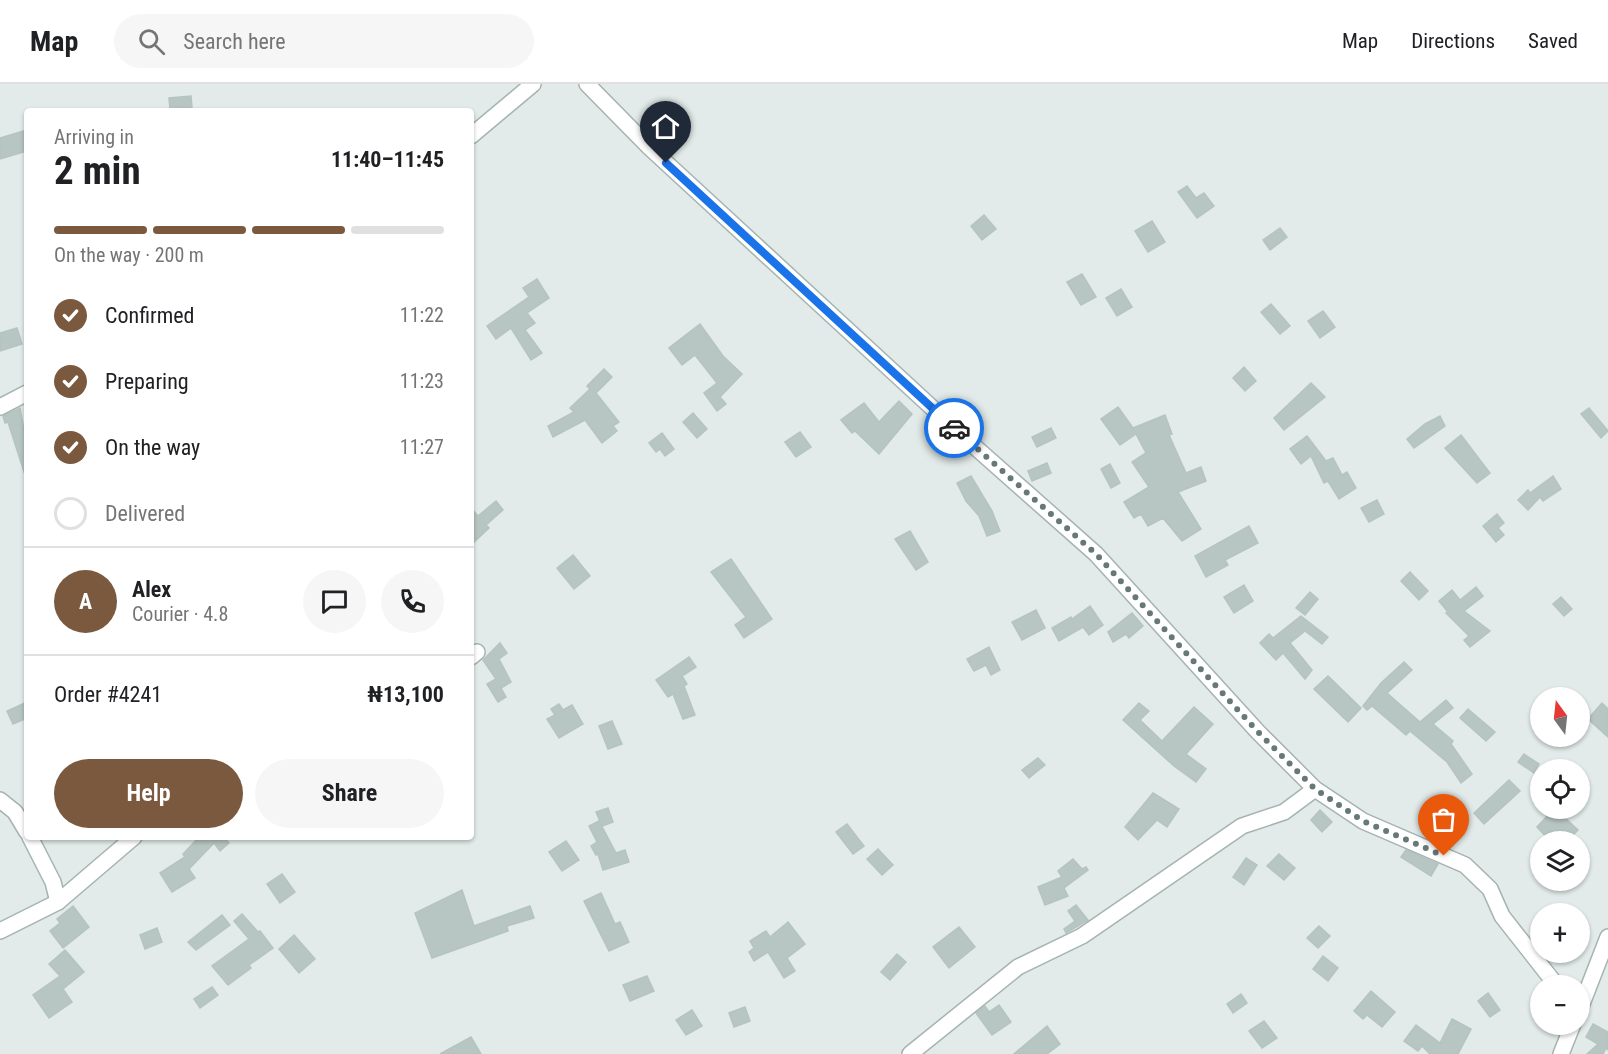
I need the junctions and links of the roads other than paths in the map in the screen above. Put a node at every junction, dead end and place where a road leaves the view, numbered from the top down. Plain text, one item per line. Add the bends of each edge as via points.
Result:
1 (533, 84) edge
2 (587, 84) edge
3 (474, 133) edge
4 (24, 395) edge
5 (0, 407) edge
6 (1315, 789) junction
7 (0, 800) edge
8 (24, 827) edge
9 (32, 840) edge
10 (130, 840) edge
11 (58, 902) junction
12 (0, 931) edge
13 (1608, 937) edge
14 (1548, 975) edge
15 (1590, 983) edge
16 (1568, 1035) edge
17 (910, 1054) edge
18 (1561, 1054) edge

1 - 3 street
2 - 6 street via 710,204 1096,554
4 - 5 street
6 - 14 street via 1363,821 1465,865 1490,889 1502,916
6 - 17 street via 1284,812 1242,826 1082,936 1018,967
7 - 8 street via 15,812
9 - 11 street via 53,882
10 - 11 street
11 - 12 street
13 - 15 street
16 - 18 street

